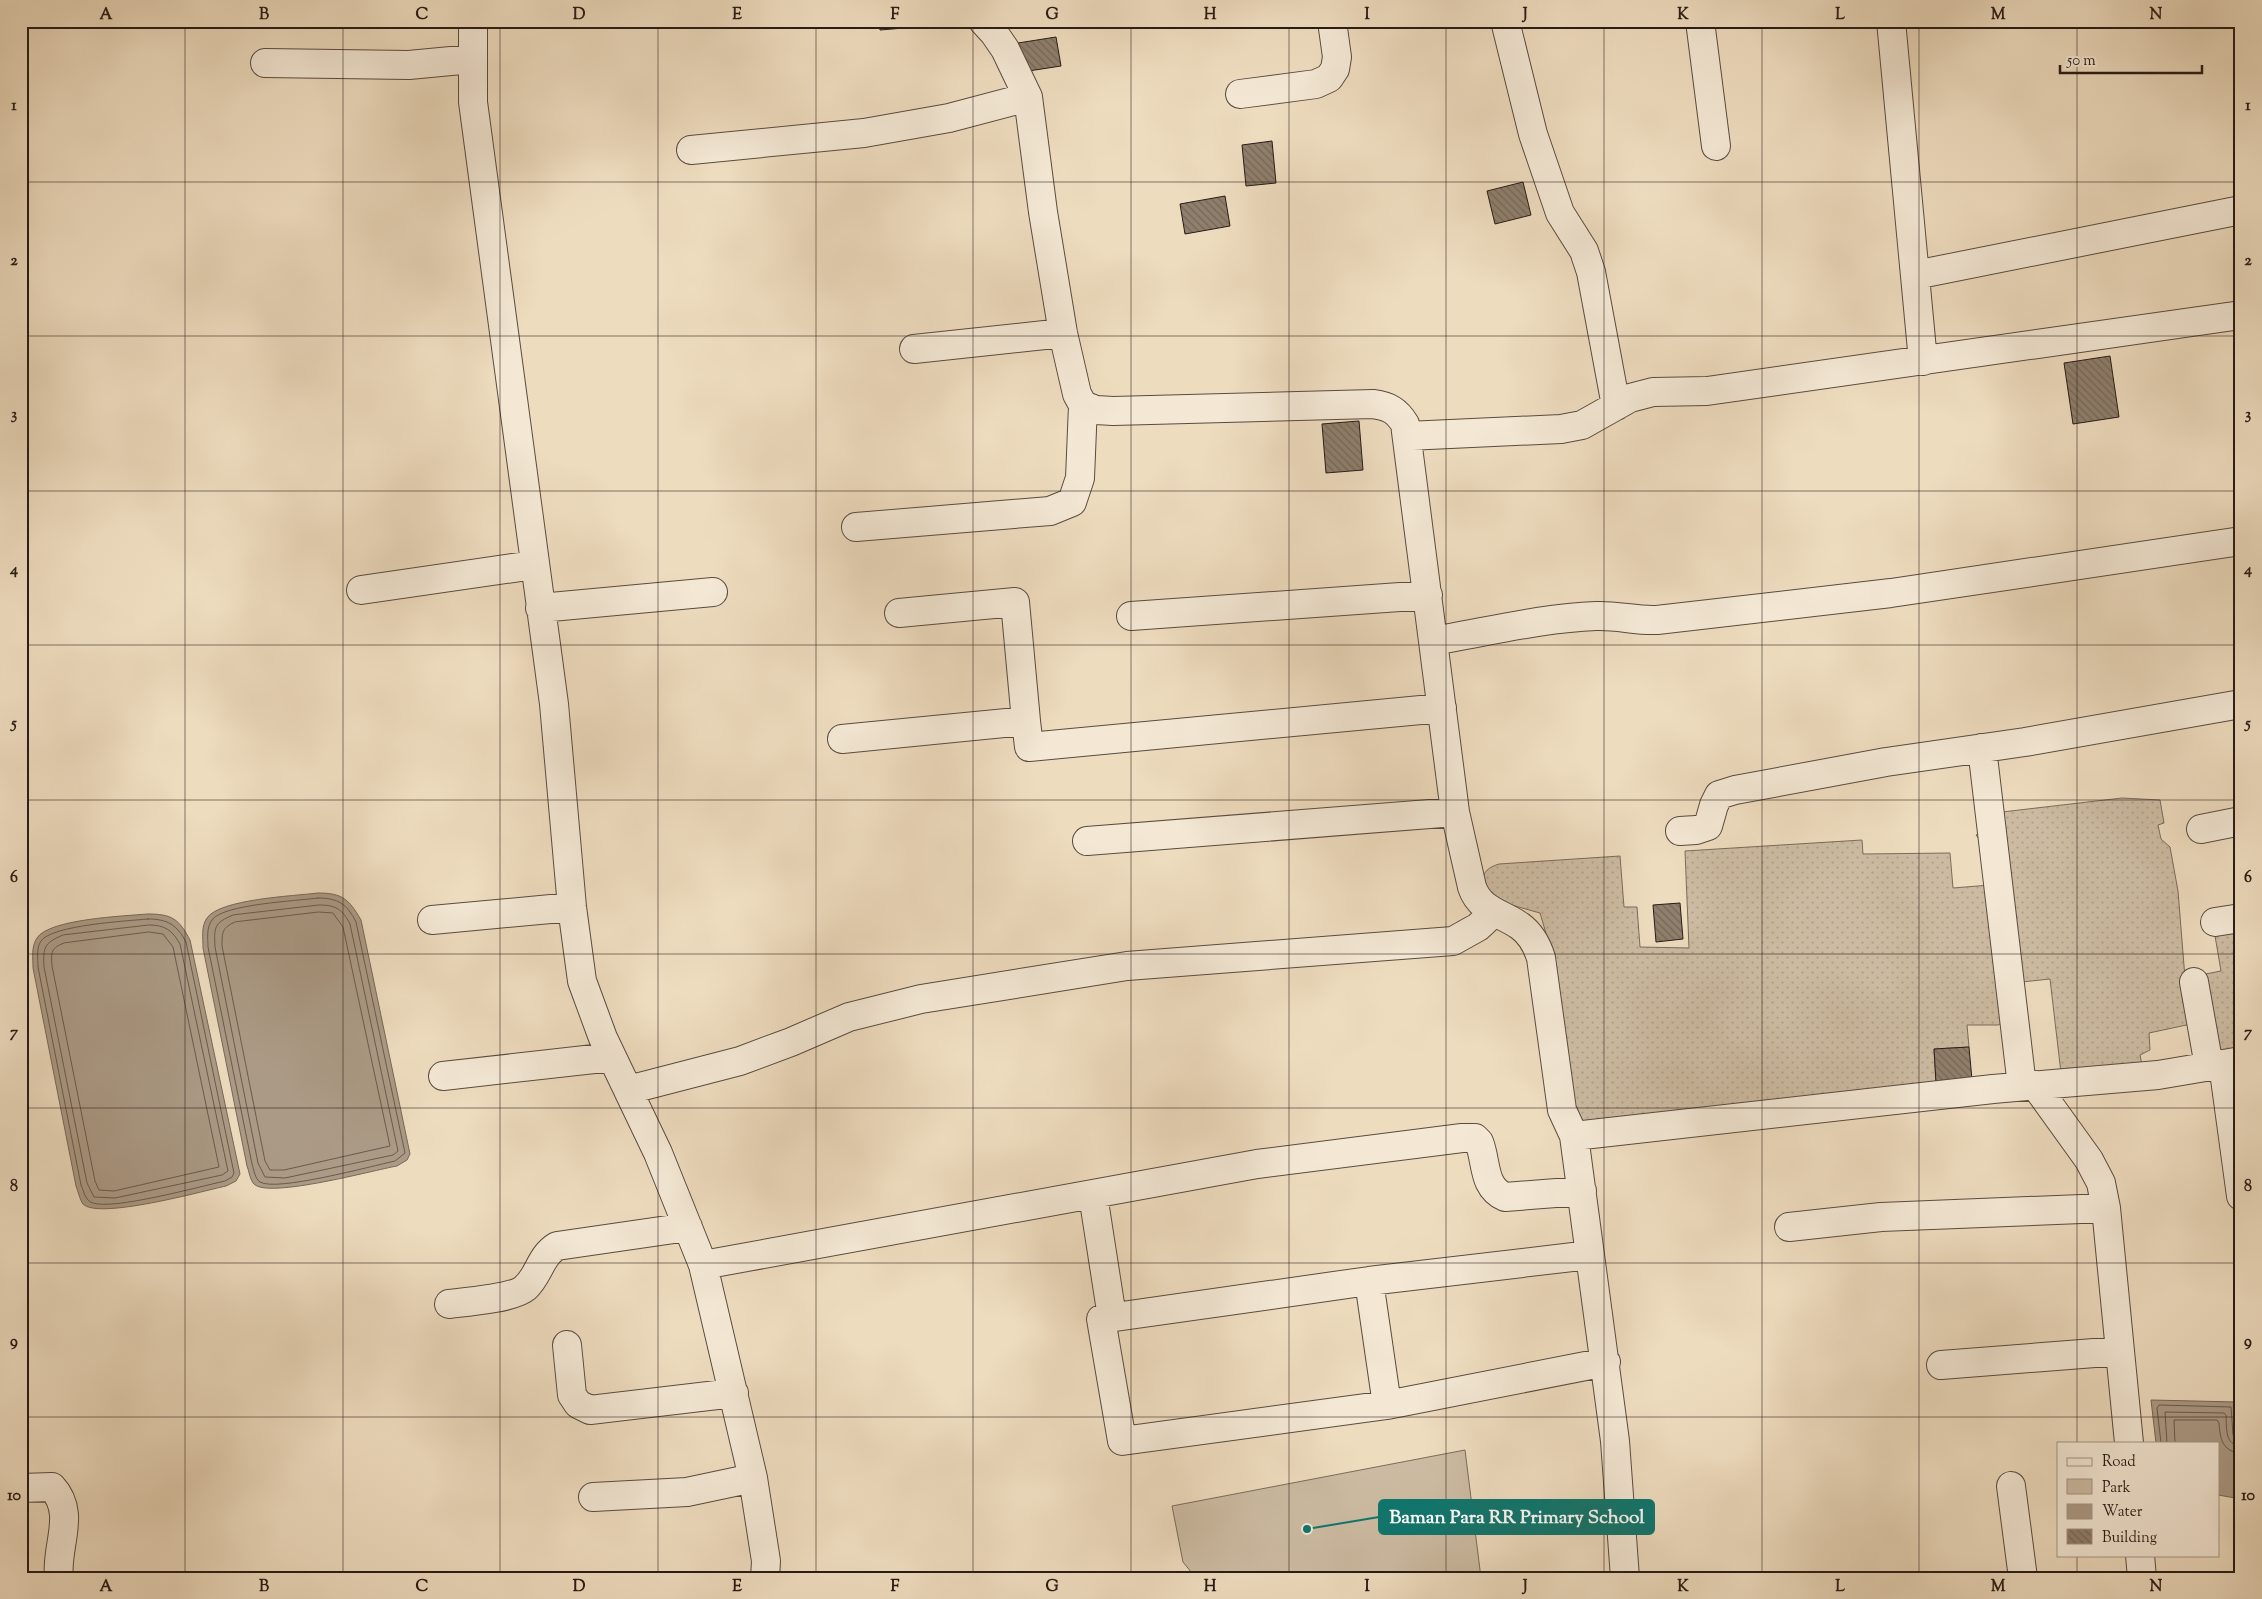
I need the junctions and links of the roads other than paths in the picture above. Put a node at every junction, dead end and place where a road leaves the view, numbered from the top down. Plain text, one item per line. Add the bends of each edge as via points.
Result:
1 (473, 21) edge
2 (983, 21) edge
3 (1332, 21) edge
4 (1505, 21) edge
5 (1700, 21) edge
6 (1891, 21) edge
7 (472, 59) junction
8 (265, 63) dead end
9 (1240, 94) dead end
10 (1028, 96) junction
11 (1716, 146) dead end
12 (691, 150) dead end
13 (2241, 210) edge
14 (1915, 275) junction
15 (2241, 316) edge
16 (1063, 333) junction
17 (914, 349) dead end
18 (1923, 361) junction
19 (1083, 405) junction
20 (1616, 406) junction
21 (1407, 436) junction
22 (856, 527) dead end
23 (2241, 541) edge
24 (534, 565) junction
25 (361, 590) dead end
26 (713, 592) dead end
27 (1428, 595) junction
28 (540, 608) junction
29 (899, 613) dead end
30 (1131, 616) dead end
31 (1434, 641) junction
32 (2241, 704) edge
33 (1442, 708) junction
34 (1026, 721) junction
35 (842, 739) dead end
36 (1982, 748) junction
37 (1455, 812) junction
38 (2241, 821) edge
39 (2200, 829) dead end
40 (1680, 832) dead end
41 (1087, 841) dead end
42 (572, 907) junction
43 (1493, 913) junction
44 (432, 920) dead end
45 (2194, 982) dead end
46 (612, 1057) junction
47 (2224, 1064) edge
48 (443, 1076) dead end
49 (2028, 1086) junction
50 (628, 1090) junction
51 (1574, 1136) junction
52 (1582, 1191) junction
53 (1093, 1195) junction
54 (2241, 1196) edge
55 (2106, 1208) junction
56 (1789, 1227) dead end
57 (688, 1228) junction
58 (1590, 1255) junction
59 (703, 1265) junction
60 (1369, 1281) junction
61 (450, 1304) dead end
62 (1112, 1317) junction
63 (567, 1345) dead end
64 (2120, 1351) junction
65 (1606, 1362) junction
66 (1941, 1366) dead end
67 (734, 1393) junction
68 (1387, 1405) junction
69 (2129, 1442) edge
70 (753, 1478) junction
71 (2011, 1486) dead end
72 (21, 1488) edge
73 (594, 1496) dead end
74 (2140, 1556) edge
75 (59, 1578) edge
76 (765, 1578) edge
77 (1625, 1578) edge
78 (2023, 1578) edge
79 (2142, 1578) edge

1 - 7 street
2 - 10 street via 994,33
3 - 9 street via 1337,57 1329,78 1316,84
4 - 20 street via 1534,134 1560,213 1584,251 1591,272
5 - 11 street
6 - 14 street
7 - 8 street via 409,65
7 - 24 street via 473,102
10 - 12 street via 949,118 864,133
10 - 16 street
13 - 14 street
14 - 18 street
15 - 18 street
16 - 17 street
16 - 19 street via 1077,394
18 - 20 street via 1707,391 1652,392
19 - 21 street via 1113,411 1373,404 1393,409 1399,414
19 - 22 street via 1080,478 1072,502 1050,511
20 - 21 street via 1582,425 1561,429
21 - 27 street
23 - 31 street via 1891,593 1657,620 1637,621 1598,615 1567,618
24 - 25 street
24 - 28 street
26 - 28 street
27 - 30 street
27 - 31 street
28 - 42 street via 554,704
29 - 34 street via 1015,602
31 - 33 street
32 - 36 street
33 - 34 street via 1029,748
33 - 37 street
34 - 35 street
36 - 40 street via 1735,790 1719,795 1708,826
36 - 49 street
37 - 41 street
37 - 43 street via 1474,895
38 - 39 street
42 - 44 street
42 - 46 street via 582,980
43 - 50 street via 1474,930 1453,941 1127,966 921,1000 849,1017 740,1061
43 - 51 street via 1520,926 1538,947 1562,1110
45 - 47 street
46 - 48 street
46 - 50 street
47 - 49 street via 2158,1075
47 - 54 street
49 - 51 street
49 - 55 street via 2089,1160 2100,1183
50 - 57 street
51 - 52 street
52 - 53 street via 1499,1194 1488,1182 1479,1142 1475,1138 1462,1138 1257,1164
52 - 58 street
53 - 59 street
53 - 62 street
55 - 56 street via 1881,1217
55 - 64 street
57 - 59 street
57 - 61 street via 556,1246 548,1251 524,1289 512,1294
58 - 60 street
58 - 65 street
59 - 67 street
60 - 62 street
60 - 68 street
62 - 68 street via 1101,1319 1122,1441
63 - 67 street via 572,1395 578,1404 590,1410
64 - 66 street
64 - 69 street
65 - 68 street
65 - 77 street
67 - 70 street
70 - 73 street via 687,1492
70 - 76 street via 766,1561
71 - 78 street
72 - 75 street via 52,1487 61,1497 65,1516 57,1564
74 - 79 street

